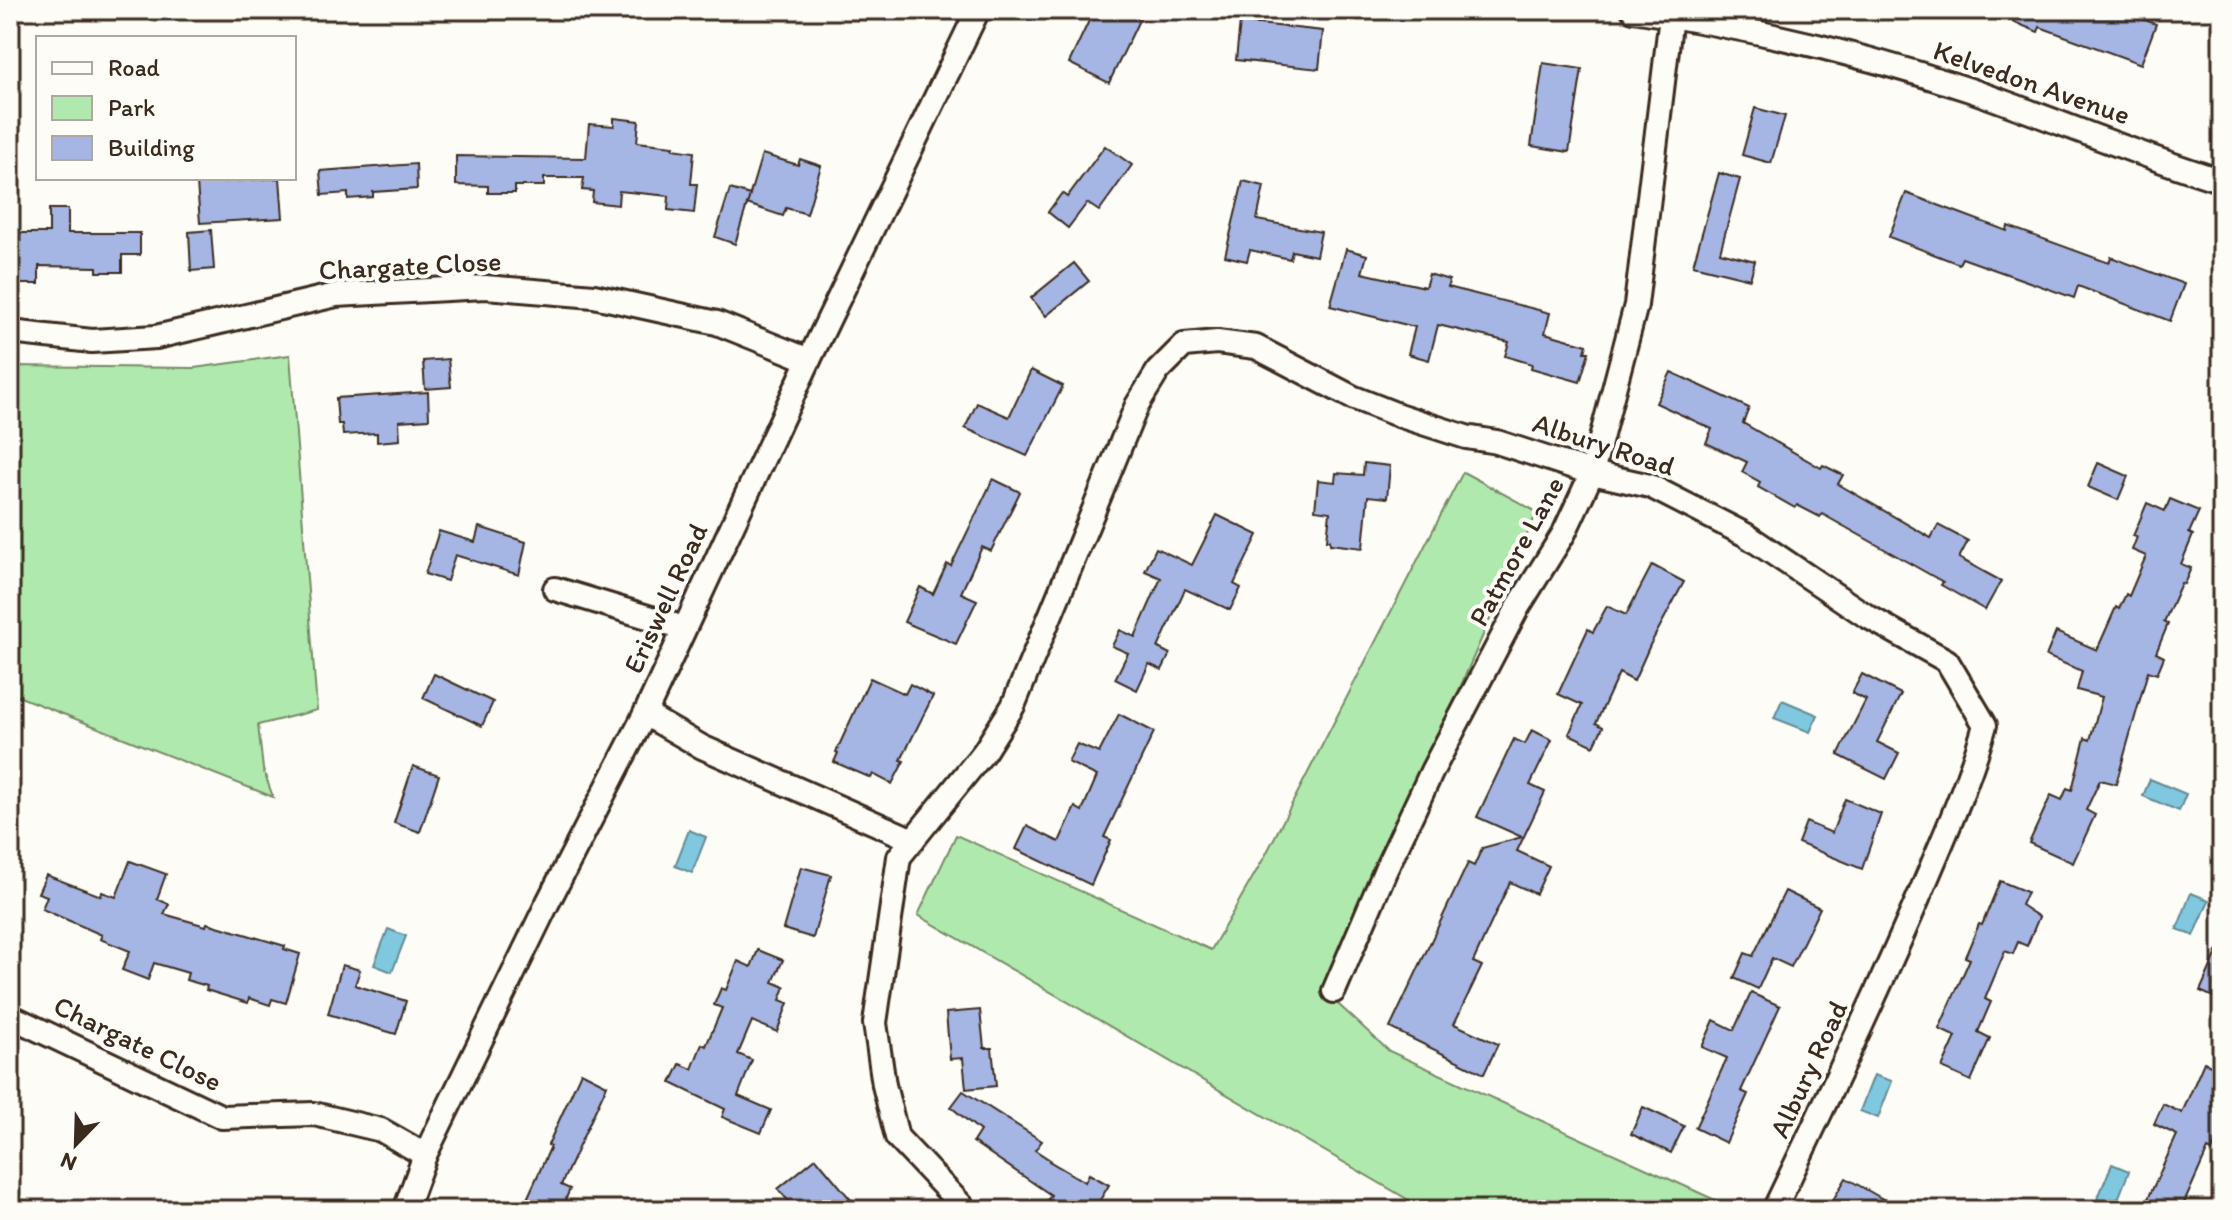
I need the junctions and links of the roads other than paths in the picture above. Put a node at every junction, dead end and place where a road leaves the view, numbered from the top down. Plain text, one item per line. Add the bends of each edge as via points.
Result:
1 (978, 10) edge
2 (1633, 10) edge
3 (1671, 16) junction
4 (2222, 181) edge
5 (10, 332) edge
6 (809, 360) junction
7 (1592, 473) junction
8 (555, 589) dead end
9 (684, 628) junction
10 (645, 714) junction
11 (913, 840) junction
12 (1334, 991) dead end
13 (10, 1016) edge
14 (425, 1155) junction
15 (405, 1210) edge
16 (966, 1210) edge
17 (1774, 1210) edge

1 - 6 street, Eriswell Road
2 - 3 street, Kelvedon Avenue
3 - 4 street, Kelvedon Avenue via 1770,33 1900,68
3 - 7 street, Patmore Lane via 1636,305
5 - 6 street, Chargate Close via 92,341 156,337 336,295 485,287 594,296 717,323
6 - 9 street, Eriswell Road
7 - 11 street, Albury Road via 1398,415 1256,347 1184,345 1158,371 1137,405 1013,706 984,752
7 - 12 street, Patmore Lane via 1564,533 1451,732
7 - 17 street, Albury Road via 1650,486 1696,508 1947,661 1985,725 1872,1005
8 - 9 street
9 - 10 street, Eriswell Road
10 - 11 street via 702,747
10 - 14 street, Eriswell Road
11 - 16 street via 899,857 877,1039 897,1137
13 - 14 street, Chargate Close via 222,1117 314,1114 381,1130
14 - 15 street, Eriswell Road

